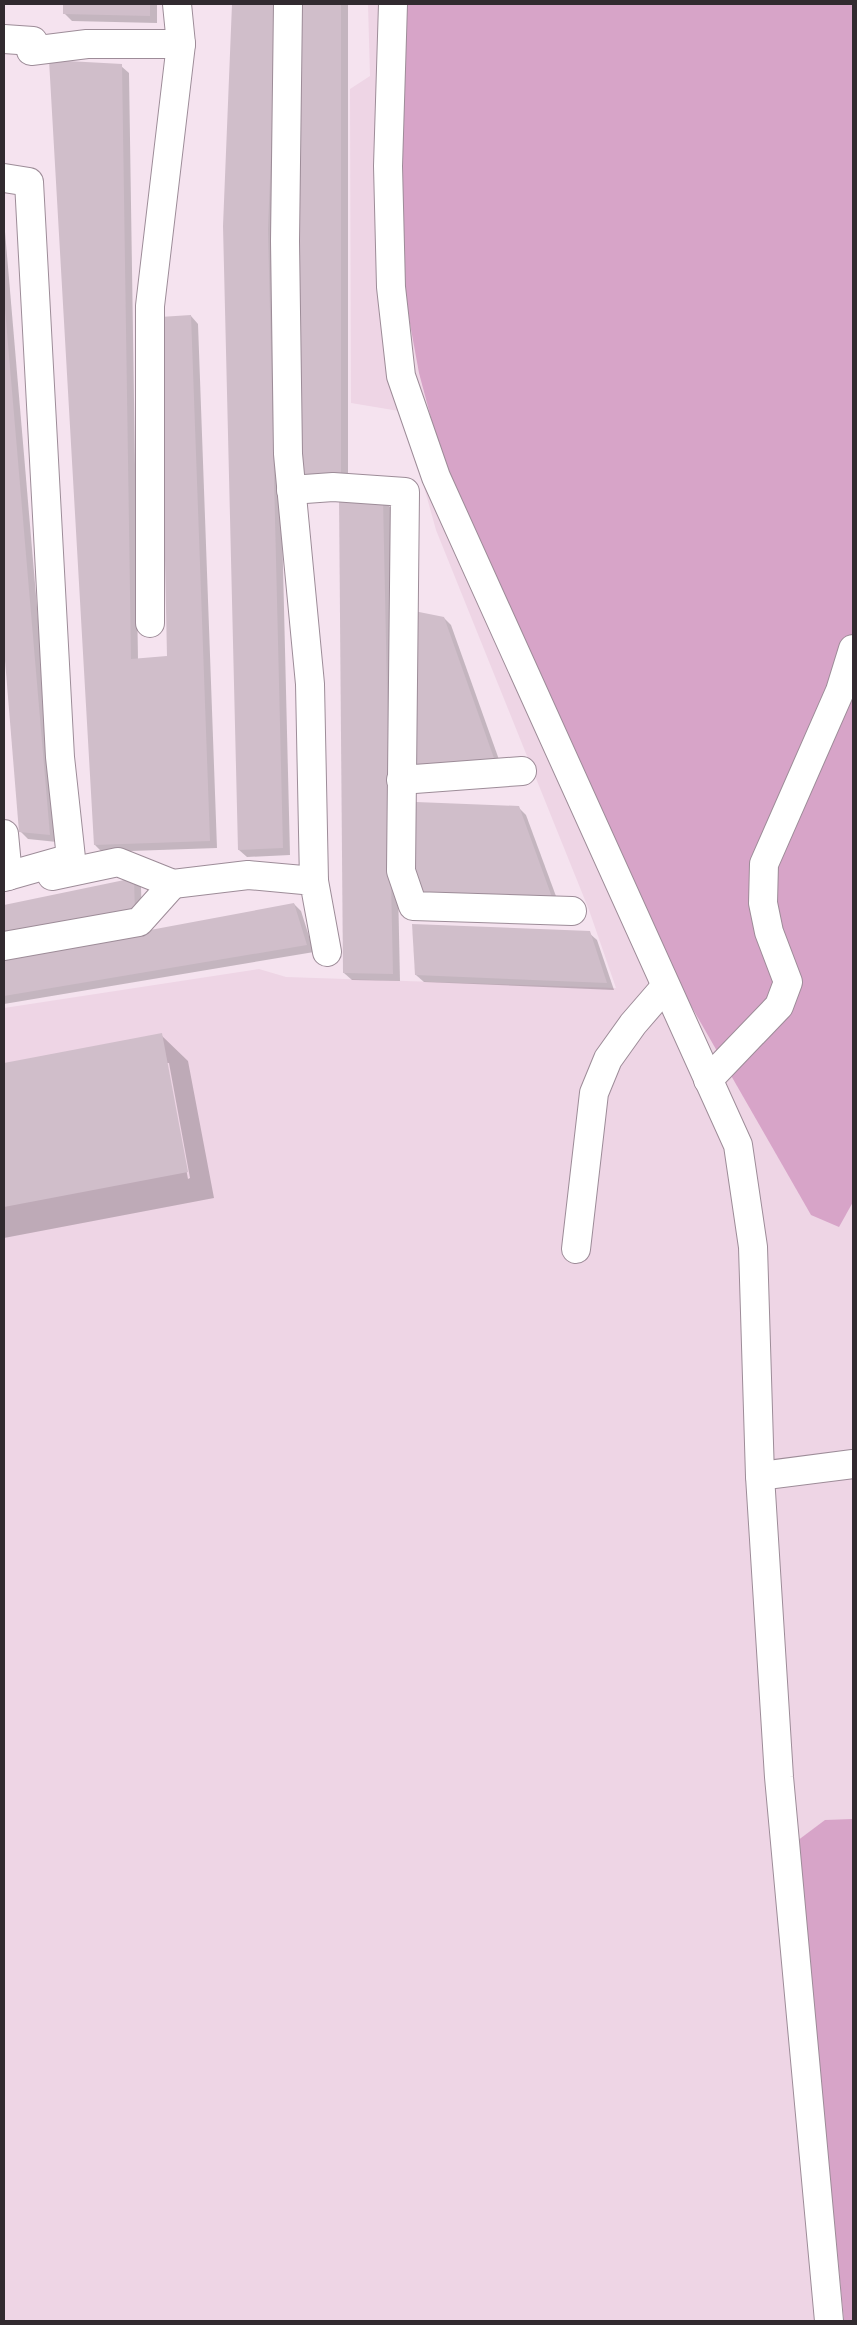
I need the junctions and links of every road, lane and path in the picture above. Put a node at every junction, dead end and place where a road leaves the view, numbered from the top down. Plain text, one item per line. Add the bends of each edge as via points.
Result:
1 (177, 4) edge
2 (288, 4) edge
3 (393, 4) edge
4 (4, 39) edge
5 (180, 44) junction
6 (4, 178) edge
7 (291, 490) junction
8 (150, 623) dead end
9 (853, 650) edge
10 (522, 771) dead end
11 (401, 780) junction
12 (4, 834) edge
13 (5, 880) edge
14 (314, 881) junction
15 (173, 884) junction
16 (572, 911) dead end
17 (4, 946) edge
18 (326, 952) dead end
19 (665, 986) junction
20 (708, 1080) junction
21 (576, 1249) dead end
22 (853, 1464) edge
23 (760, 1476) junction
24 (829, 2321) edge

1 - 5 lane
2 - 7 lane via 285,242
3 - 19 lane via 388,166 392,288 401,376 436,477
4 - 5 lane via 32,46
5 - 8 lane via 150,306
6 - 13 lane via 29,182 60,757 71,858
7 - 11 lane via 333,487 405,492
7 - 14 lane via 310,684
9 - 20 lane via 840,690 764,864 762,903 788,982 779,1006
10 - 11 lane
11 - 16 lane via 400,871 413,906
12 - 13 lane
13 - 15 lane via 118,862
14 - 15 lane via 248,875
14 - 18 lane
15 - 17 lane via 139,922
19 - 20 lane
19 - 21 lane via 608,1059 594,1093
20 - 23 lane via 738,1145 753,1247
22 - 23 lane
23 - 24 lane via 778,1776

